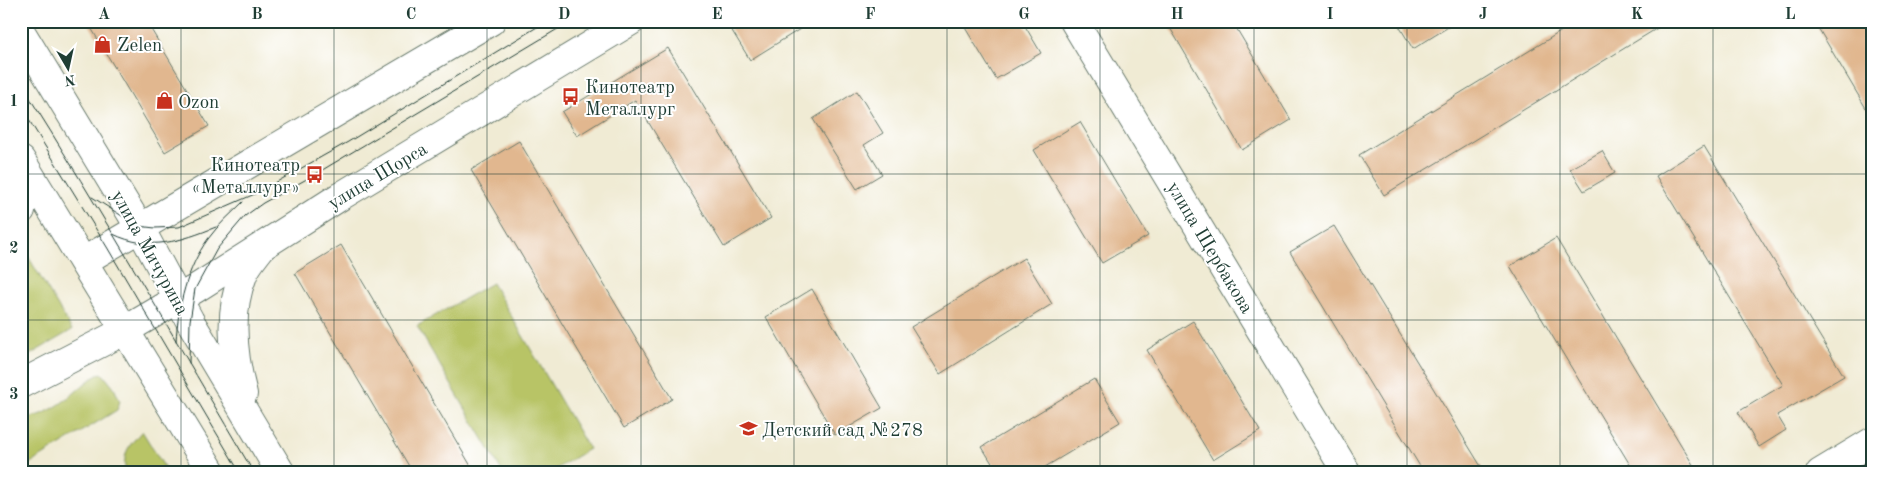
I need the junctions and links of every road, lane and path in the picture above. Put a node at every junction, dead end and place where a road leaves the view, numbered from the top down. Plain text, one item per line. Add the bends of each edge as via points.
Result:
1 (491, 21) edge
2 (630, 21) edge
3 (1074, 21) edge
4 (21, 32) edge
5 (21, 160) edge
6 (21, 164) edge
7 (21, 210) edge
8 (140, 228) junction
9 (260, 249) junction
10 (84, 261) junction
11 (178, 299) junction
12 (124, 330) junction
13 (21, 384) edge
14 (249, 419) junction
15 (1873, 441) edge
16 (212, 473) edge
17 (281, 473) edge
18 (1347, 473) edge
19 (1820, 473) edge

1 - 8 main road
2 - 9 main road, улица Щорса via 341,196
3 - 18 main road, улица Щербакова
4 - 8 main road, улица Мичурина
5 - 10 main road
6 - 7 main road via 24,197
8 - 10 main road
8 - 11 main road, улица Мичурина
9 - 11 main road, улица Щорса
9 - 14 main road via 243,273 235,321 235,366
10 - 12 main road
11 - 12 main road, улица Щорса
11 - 14 main road, улица Мичурина
12 - 13 main road, улица Щорса
12 - 16 main road
14 - 17 main road, улица Мичурина
15 - 19 main road

